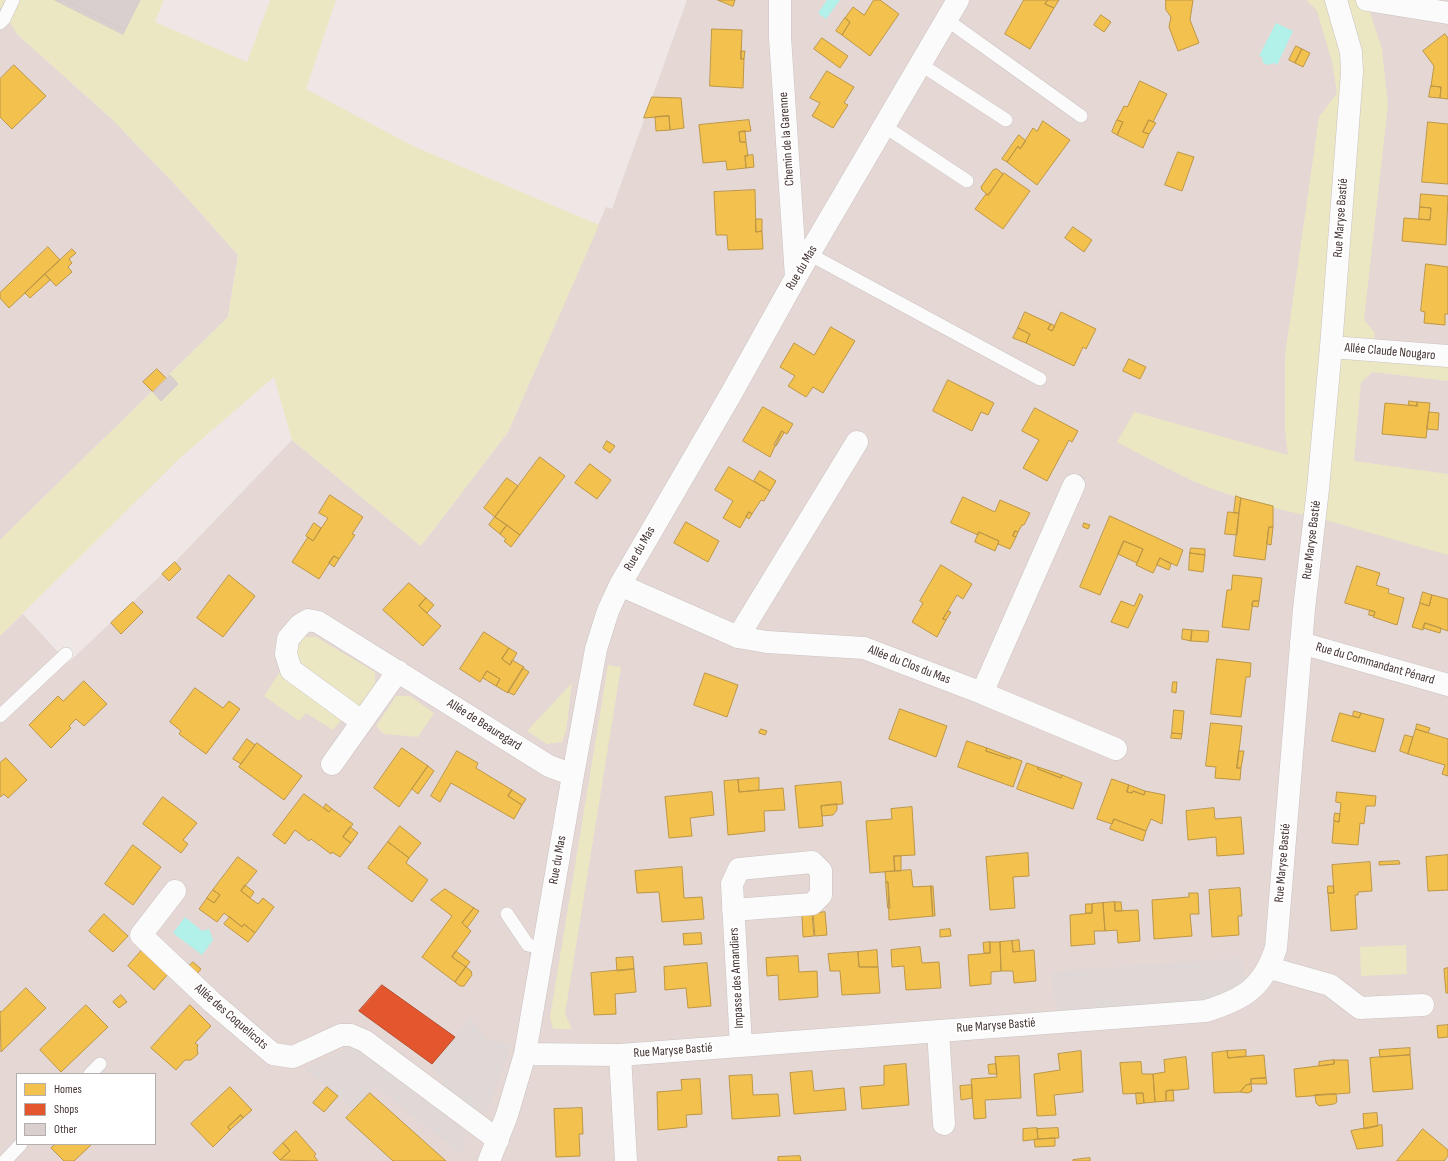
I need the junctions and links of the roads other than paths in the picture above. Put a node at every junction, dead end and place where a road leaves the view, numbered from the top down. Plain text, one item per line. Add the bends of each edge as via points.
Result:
1 (14, 0) edge
2 (780, 0) edge
3 (958, 0) edge
4 (1336, 0) edge
5 (1367, 0) edge
6 (1448, 13) edge
7 (947, 20) junction
8 (0, 23) edge
9 (920, 64) junction
10 (1081, 116) dead end
11 (1006, 120) dead end
12 (884, 126) junction
13 (967, 181) dead end
14 (809, 254) junction
15 (796, 277) junction
16 (1331, 347) junction
17 (1448, 356) edge
18 (1040, 379) dead end
19 (857, 442) dead end
20 (1074, 485) dead end
21 (620, 585) junction
22 (738, 637) junction
23 (1302, 643) junction
24 (66, 654) dead end
25 (398, 671) junction
26 (1448, 685) edge
27 (982, 693) junction
28 (0, 716) edge
29 (361, 721) junction
30 (1116, 749) dead end
31 (332, 764) dead end
32 (573, 775) junction
33 (175, 891) dead end
34 (733, 910) dead end
35 (508, 914) dead end
36 (543, 948) junction
37 (1270, 968) junction
38 (1423, 1005) dead end
39 (938, 1031) junction
40 (741, 1046) junction
41 (525, 1054) junction
42 (620, 1055) junction
43 (100, 1064) dead end
44 (91, 1073) edge
45 (944, 1124) dead end
46 (498, 1140) junction
47 (20, 1145) edge
48 (5, 1161) edge
49 (489, 1161) edge
50 (626, 1161) edge

1 - 8 lane
2 - 15 street, Chemin de la Garenne via 780,37
3 - 7 street, Rue du Mas
4 - 16 street, Rue Maryse Bastié via 1351,52 1352,72
5 - 6 street
7 - 9 street, Rue du Mas
7 - 10 lane
9 - 11 lane
9 - 12 street, Rue du Mas
12 - 13 lane
12 - 14 street, Rue du Mas
14 - 15 street, Rue du Mas
14 - 18 lane
15 - 21 street, Rue du Mas
16 - 17 street, Allée Claude Nougaro
16 - 23 street, Rue Maryse Bastié
19 - 22 street
20 - 27 street
21 - 22 street, Allée du Clos du Mas
21 - 32 street, Rue du Mas via 596,649
22 - 27 street, Allée du Clos du Mas via 767,642 864,648
23 - 26 street, Rue du Commandant Pénard
23 - 37 street, Rue Maryse Bastié via 1276,948
24 - 28 lane
25 - 29 street
25 - 29 street, Allée de Beauregard via 318,622 308,620 288,639 286,654 291,670
25 - 32 street, Allée de Beauregard via 549,766
27 - 30 street, Allée du Clos du Mas
29 - 31 street
32 - 36 street, Rue du Mas
33 - 46 street, Allée des Coquelicots via 141,935 212,1002 273,1054 293,1057 341,1035 351,1035 365,1041
34 - 40 street, Impasse des Amandiers
35 - 36 lane via 528,945
36 - 41 street, Rue du Mas
37 - 38 street via 1330,985 1360,1008
37 - 39 street, Rue Maryse Bastié via 1248,994 1206,1011
39 - 40 street, Rue Maryse Bastié
39 - 45 street
40 - 42 street, Rue Maryse Bastié
41 - 42 street, Rue Maryse Bastié
41 - 46 street, Rue du Mas
42 - 50 street
43 - 44 lane
46 - 49 street, Rue du Mas
47 - 48 lane

